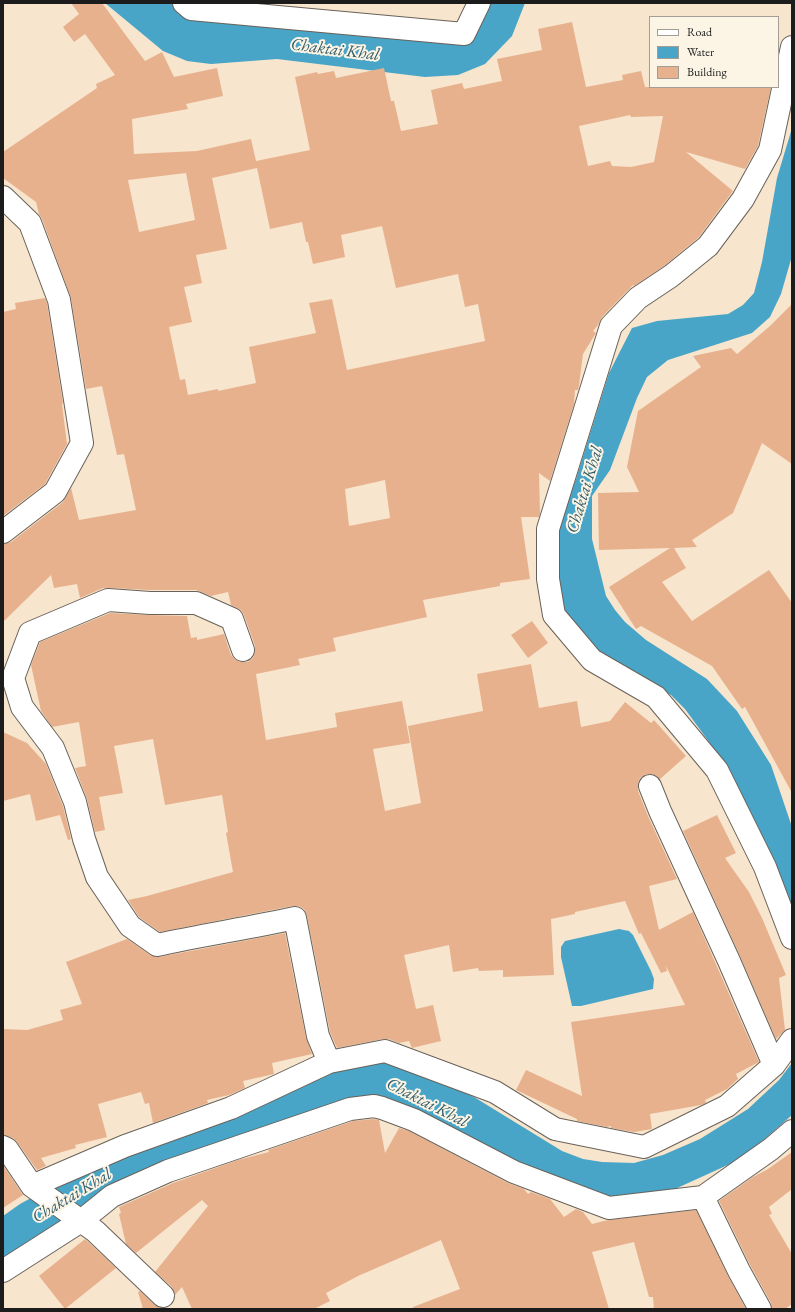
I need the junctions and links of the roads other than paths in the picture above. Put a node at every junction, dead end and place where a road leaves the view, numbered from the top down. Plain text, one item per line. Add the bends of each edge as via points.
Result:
1 (184, 3) edge
2 (479, 3) edge
3 (792, 47) edge
4 (3, 197) edge
5 (3, 532) edge
6 (243, 650) dead end
7 (650, 786) dead end
8 (792, 938) edge
9 (792, 1040) edge
10 (329, 1062) junction
11 (774, 1065) junction
12 (792, 1131) edge
13 (3, 1147) edge
14 (32, 1186) junction
15 (703, 1197) junction
16 (77, 1219) junction
17 (3, 1271) edge
18 (163, 1296) dead end
19 (760, 1309) edge

1 - 2 street via 191,9 464,34
3 - 8 street via 770,150 743,199 708,246 638,298 611,326 548,529 548,579 554,615 592,660 656,696 717,770 765,867
4 - 5 street via 30,224 59,300 82,443 55,492
6 - 10 street via 232,619 196,603 108,600 30,633 13,678 22,707 53,748 74,802 97,877 130,926 157,945 295,918 318,1036
7 - 11 street
9 - 11 street
10 - 11 street via 385,1051 495,1092 555,1129 644,1147 727,1106
10 - 14 street via 231,1108 125,1146
12 - 15 street
13 - 14 street via 7,1149
14 - 16 street
15 - 16 street via 609,1208 514,1172 414,1120 374,1106 350,1109 168,1171 112,1196
15 - 19 street
16 - 17 street via 65,1230
16 - 18 street via 95,1231

